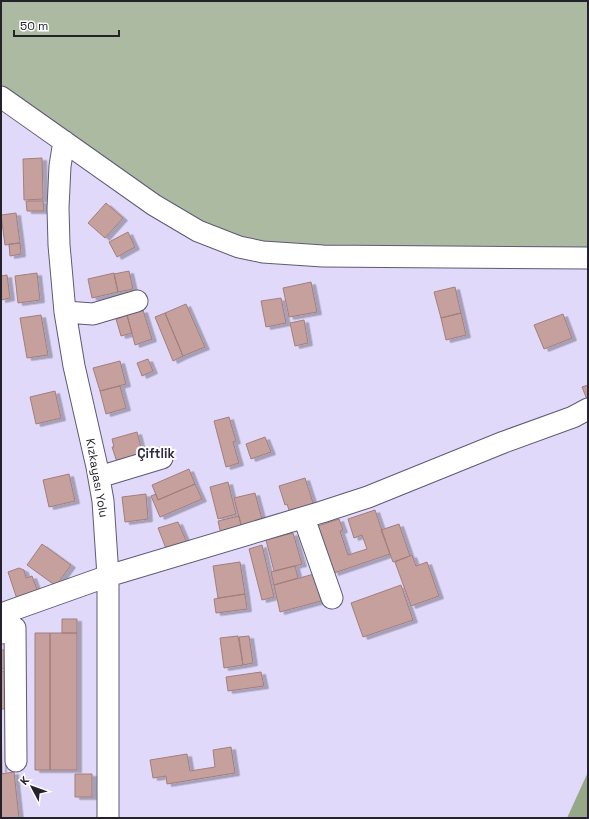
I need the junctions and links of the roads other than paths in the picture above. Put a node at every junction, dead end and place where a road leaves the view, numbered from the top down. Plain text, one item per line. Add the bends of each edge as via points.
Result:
1 (1, 97) edge
2 (64, 141) junction
3 (588, 258) edge
4 (137, 301) dead end
5 (65, 312) junction
6 (588, 409) edge
7 (162, 458) dead end
8 (99, 477) junction
9 (304, 518) junction
10 (108, 576) junction
11 (332, 598) dead end
12 (1, 614) edge
13 (1, 633) edge
14 (16, 761) dead end
15 (108, 818) edge

1 - 2 street
2 - 3 street via 154,205 198,231 239,247 263,252 322,256
2 - 5 street, Kızkayası Yolu via 58,208
4 - 5 street via 93,314
5 - 8 street, Kızkayası Yolu via 74,366
6 - 9 street via 368,497
7 - 8 street
8 - 10 street, Kızkayası Yolu
9 - 10 street
9 - 11 street
10 - 12 street
10 - 15 street, Kızkayası Yolu
13 - 14 street via 15,628

